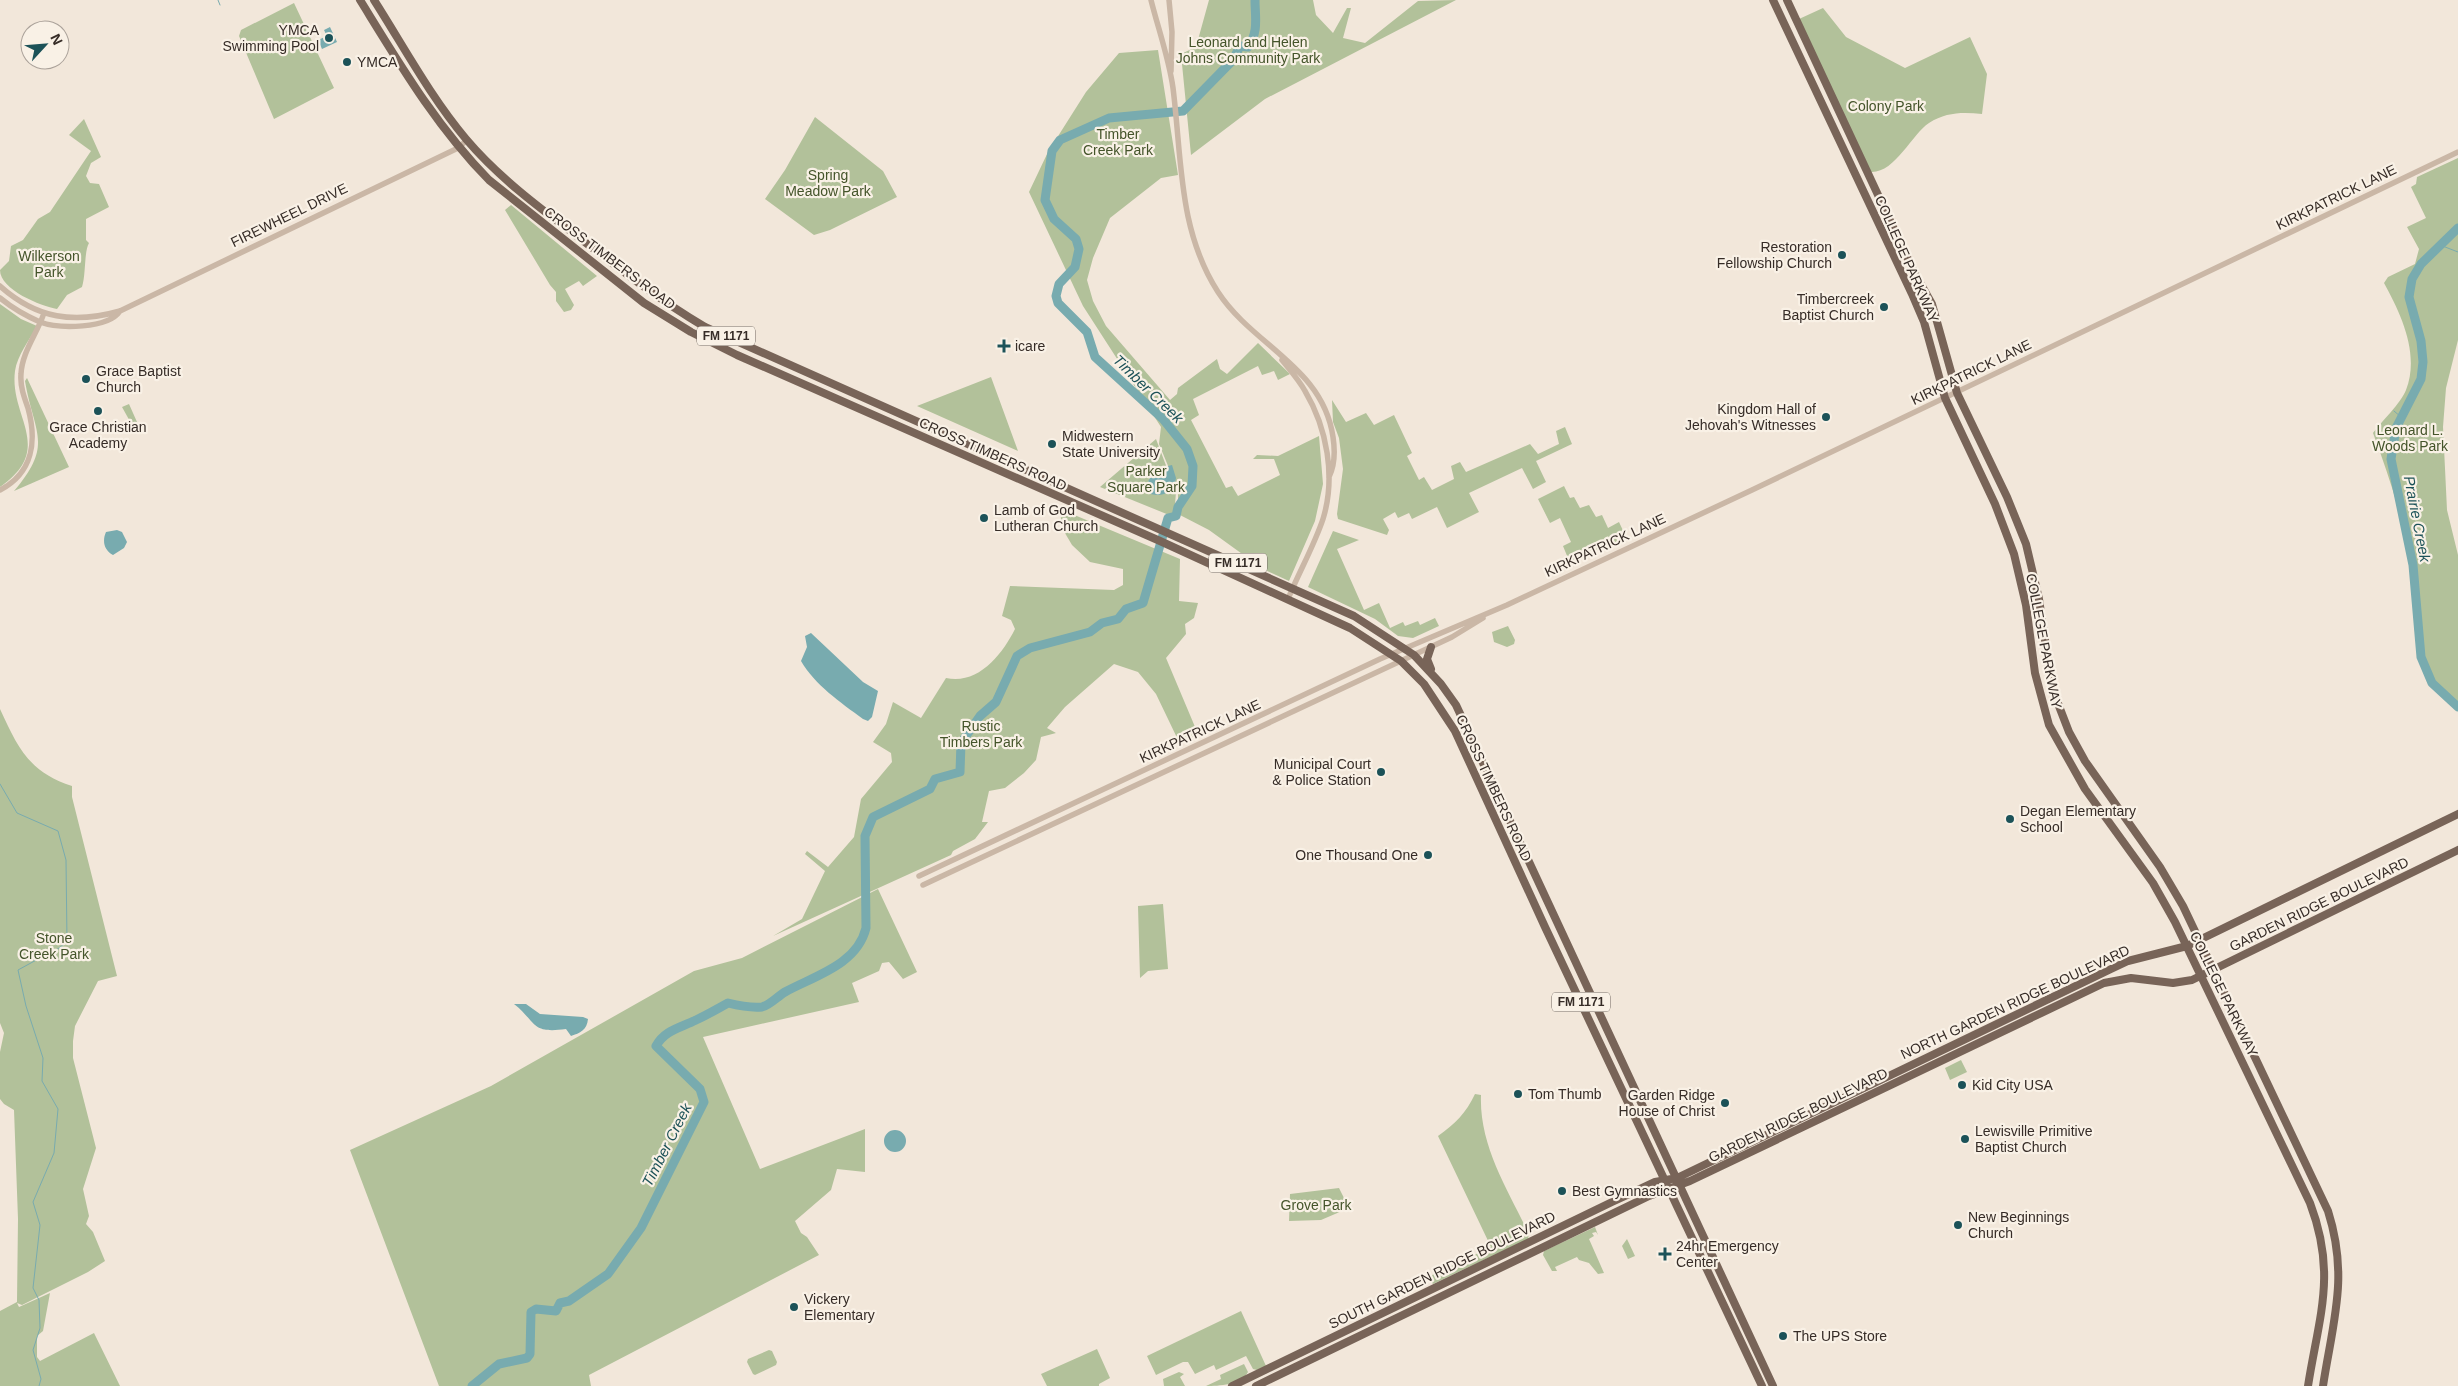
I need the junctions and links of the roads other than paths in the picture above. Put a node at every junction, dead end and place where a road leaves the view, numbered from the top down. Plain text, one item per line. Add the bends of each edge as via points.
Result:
1 (374, 0) edge
2 (1151, 0) edge
3 (1169, 0) edge
4 (1773, 0) edge
5 (1787, 0) edge
6 (361, 1) edge
7 (404, 71) junction
8 (1170, 73) junction
9 (1821, 73) junction
10 (1809, 78) junction
11 (427, 87) junction
12 (1840, 116) junction
13 (1830, 121) junction
14 (467, 140) junction
15 (458, 148) junction
16 (2458, 152) edge
17 (1860, 157) junction
18 (1849, 162) junction
19 (1906, 253) junction
20 (1894, 258) junction
21 (0, 286) edge
22 (0, 298) edge
23 (120, 311) junction
24 (44, 313) junction
25 (41, 322) junction
26 (1278, 354) junction
27 (1957, 393) junction
28 (1945, 398) junction
29 (1024, 468) junction
30 (1329, 477) junction
31 (1018, 480) junction
32 (0, 490) edge
33 (1293, 587) junction
34 (1288, 599) junction
35 (1492, 611) junction
36 (1431, 647) junction
37 (1405, 649) junction
38 (1391, 654) junction
39 (1414, 655) junction
40 (1401, 661) junction
41 (1435, 677) junction
42 (1307, 692) junction
43 (1311, 703) junction
44 (2074, 742) junction
45 (1476, 745) junction
46 (1464, 750) junction
47 (2061, 750) junction
48 (2458, 814) edge
49 (1520, 846) junction
50 (1510, 850) junction
51 (2458, 850) edge
52 (918, 876) dead end
53 (923, 885) dead end
54 (2199, 940) junction
55 (2187, 946) junction
56 (2213, 970) junction
57 (2202, 975) junction
58 (1608, 1031) junction
59 (1598, 1036) junction
60 (1636, 1090) junction
61 (1625, 1096) junction
62 (1784, 1126) junction
63 (1788, 1134) junction
64 (1665, 1179) junction
65 (1678, 1181) junction
66 (1669, 1188) junction
67 (1534, 1239) junction
68 (1538, 1249) junction
69 (1735, 1302) junction
70 (1725, 1307) junction
71 (1232, 1386) edge
72 (1256, 1386) edge
73 (1762, 1386) edge
74 (1773, 1386) edge
75 (2308, 1386) edge
76 (2323, 1386) edge

1 - 11 main road, CROSS TIMBERS ROAD / FM 1171
2 - 8 street
3 - 8 street via 1172,26
4 - 10 main road, COLLEGE PARKWAY
5 - 9 main road, COLLEGE PARKWAY
6 - 7 main road, CROSS TIMBERS ROAD / FM 1171
7 - 11 main road via 409,68
7 - 15 main road, CROSS TIMBERS ROAD / FM 1171
8 - 26 street via 1185,212 1197,252 1224,301
9 - 10 main road
9 - 12 main road, COLLEGE PARKWAY
10 - 13 main road, COLLEGE PARKWAY
11 - 14 main road, CROSS TIMBERS ROAD / FM 1171
12 - 13 main road
12 - 17 main road, COLLEGE PARKWAY
13 - 18 main road, COLLEGE PARKWAY
14 - 15 street, FIREWHEEL DRIVE
14 - 29 main road, CROSS TIMBERS ROAD / FM 1171 via 516,188 553,218 637,284 705,328
15 - 23 street, FIREWHEEL DRIVE
15 - 31 main road, CROSS TIMBERS ROAD / FM 1171 via 489,180 618,283 691,332
16 - 27 street, KIRKPATRICK LANE
17 - 18 main road
17 - 19 main road, COLLEGE PARKWAY
18 - 20 main road, COLLEGE PARKWAY
19 - 20 main road
19 - 27 main road, COLLEGE PARKWAY via 1932,304
20 - 28 main road, COLLEGE PARKWAY via 1924,322
21 - 24 street, FIREWHEEL DRIVE via 21,302
22 - 25 street, FIREWHEEL DRIVE
23 - 24 street, FIREWHEEL DRIVE via 84,318
23 - 25 street, FIREWHEEL DRIVE via 116,317 96,325
24 - 25 street
25 - 32 street via 23,360 21,374 33,447 21,474 11,485
26 - 30 street via 1303,388 1318,416 1324,434
26 - 30 street via 1314,387 1331,423 1334,459
27 - 28 street, KIRKPATRICK LANE
27 - 44 main road, COLLEGE PARKWAY via 2026,544 2039,599 2052,688
28 - 35 street, KIRKPATRICK LANE
28 - 47 main road, COLLEGE PARKWAY via 1996,504 2014,554 2043,707
29 - 31 main road
29 - 33 main road, CROSS TIMBERS ROAD / FM 1171
30 - 33 street via 1323,520
31 - 34 main road, CROSS TIMBERS ROAD / FM 1171
33 - 34 street
33 - 37 main road, CROSS TIMBERS ROAD / FM 1171 via 1354,616
34 - 38 main road, CROSS TIMBERS ROAD / FM 1171 via 1350,628
35 - 36 street, KIRKPATRICK LANE
35 - 37 street, KIRKPATRICK LANE
36 - 39 street, KIRKPATRICK LANE
36 - 41 main road via 1427,659
37 - 38 street, KIRKPATRICK LANE
37 - 39 main road, CROSS TIMBERS ROAD / FM 1171
38 - 40 main road, CROSS TIMBERS ROAD / FM 1171
38 - 42 street, KIRKPATRICK LANE
39 - 40 street, KIRKPATRICK LANE
39 - 41 main road, CROSS TIMBERS ROAD / FM 1171
40 - 43 street, KIRKPATRICK LANE
40 - 46 main road, CROSS TIMBERS ROAD / FM 1171 via 1424,684
41 - 45 main road, CROSS TIMBERS ROAD / FM 1171 via 1456,705
42 - 43 street
42 - 52 street, KIRKPATRICK LANE
43 - 53 street, KIRKPATRICK LANE
44 - 47 main road
44 - 54 main road, COLLEGE PARKWAY via 2084,761 2160,866
45 - 46 main road
45 - 49 main road, CROSS TIMBERS ROAD / FM 1171
46 - 50 main road, CROSS TIMBERS ROAD / FM 1171
47 - 55 main road, COLLEGE PARKWAY via 2153,883
48 - 54 main road, NORTH GARDEN RIDGE BOULEVARD
49 - 50 main road
49 - 58 main road, CROSS TIMBERS ROAD / FM 1171
50 - 59 main road, CROSS TIMBERS ROAD / FM 1171
51 - 56 main road, GARDEN RIDGE BOULEVARD
54 - 55 main road, NORTH GARDEN RIDGE BOULEVARD
54 - 56 main road, COLLEGE PARKWAY
55 - 57 main road, COLLEGE PARKWAY
55 - 62 main road, NORTH GARDEN RIDGE BOULEVARD via 2128,961
56 - 57 main road, GARDEN RIDGE BOULEVARD
56 - 76 main road, COLLEGE PARKWAY via 2303,1155 2333,1226 2338,1260 2338,1299
57 - 63 main road, GARDEN RIDGE BOULEVARD via 2173,983 2131,978 2104,983
57 - 75 main road, COLLEGE PARKWAY via 2291,1160 2316,1220 2324,1262 2325,1293
58 - 59 main road
58 - 60 main road, CROSS TIMBERS ROAD / FM 1171
59 - 61 main road, CROSS TIMBERS ROAD / FM 1171
60 - 61 main road
60 - 65 main road, CROSS TIMBERS ROAD / FM 1171
61 - 64 main road, CROSS TIMBERS ROAD / FM 1171
62 - 63 main road
62 - 65 main road, NORTH GARDEN RIDGE BOULEVARD
63 - 65 main road, GARDEN RIDGE BOULEVARD
64 - 65 main road, NORTH GARDEN RIDGE BOULEVARD
64 - 66 main road, FM 1171
64 - 67 main road, SOUTH GARDEN RIDGE BOULEVARD
65 - 66 main road, GARDEN RIDGE BOULEVARD
65 - 69 main road, FM 1171
66 - 68 main road, SOUTH GARDEN RIDGE BOULEVARD
66 - 70 main road, FM 1171
67 - 68 main road
67 - 71 main road, SOUTH GARDEN RIDGE BOULEVARD
68 - 72 main road, SOUTH GARDEN RIDGE BOULEVARD
69 - 70 main road
69 - 74 main road, FM 1171
70 - 73 main road, FM 1171

